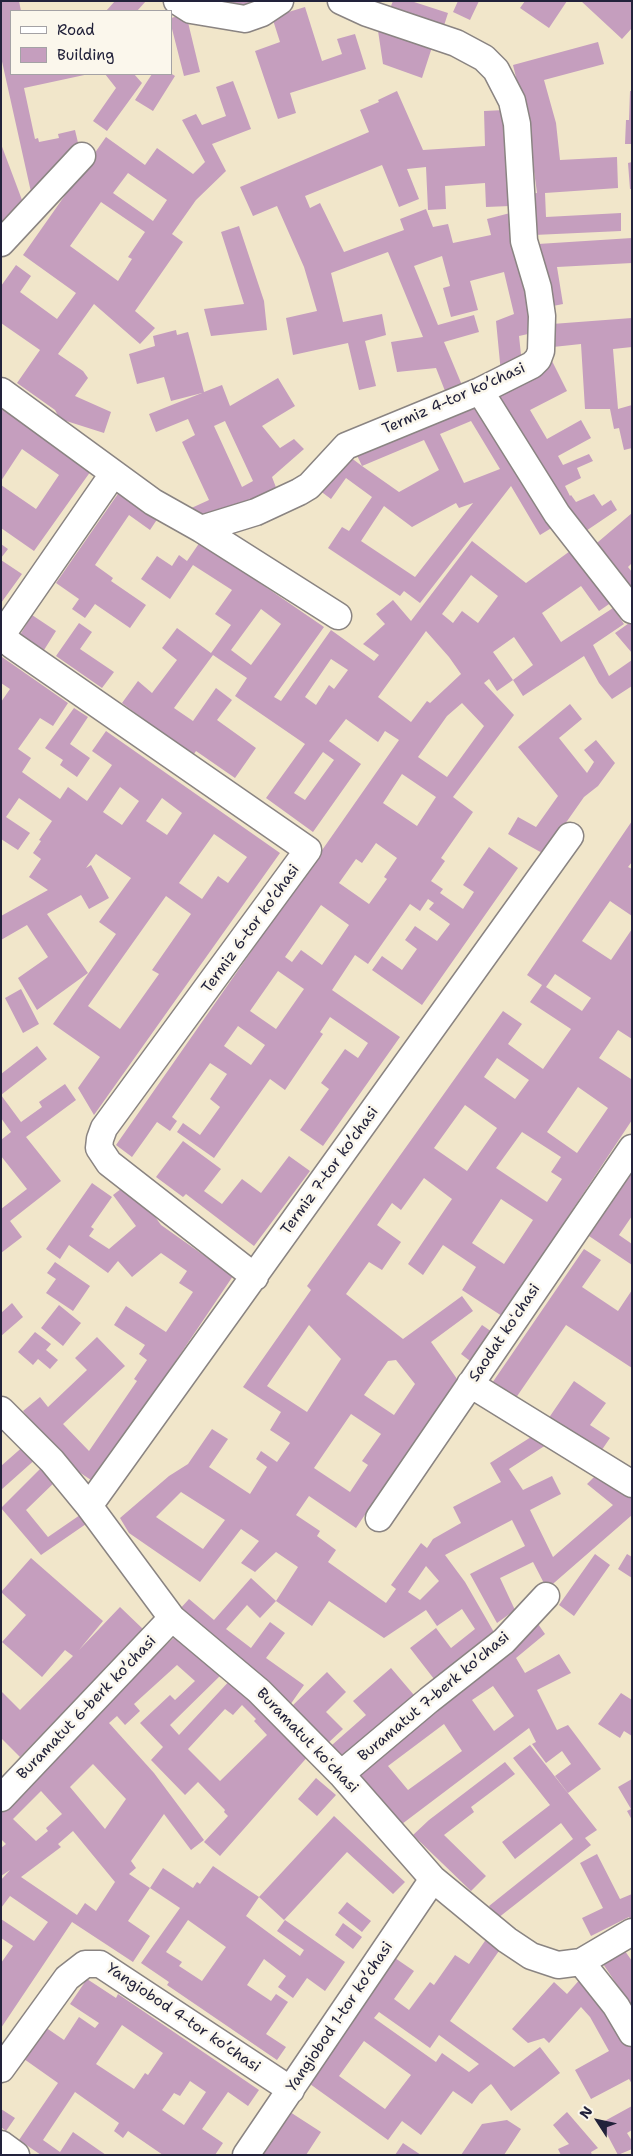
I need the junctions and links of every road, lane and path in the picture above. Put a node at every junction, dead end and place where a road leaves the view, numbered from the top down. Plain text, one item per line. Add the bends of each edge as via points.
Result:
1 (177, 1) edge
2 (280, 1) edge
3 (341, 1) edge
4 (82, 156) dead end
5 (1, 243) edge
6 (480, 391) junction
7 (1, 392) edge
8 (113, 474) junction
9 (201, 529) junction
10 (632, 610) edge
11 (338, 616) dead end
12 (1, 636) edge
13 (570, 836) dead end
14 (632, 1148) edge
15 (255, 1277) junction
16 (470, 1384) junction
17 (1, 1410) edge
18 (632, 1484) edge
19 (88, 1506) junction
20 (379, 1518) dead end
21 (546, 1596) dead end
22 (172, 1618) junction
23 (341, 1774) junction
24 (1, 1798) edge
25 (433, 1878) junction
26 (632, 1932) edge
27 (581, 1962) junction
28 (632, 2033) edge
29 (1, 2069) edge
30 (291, 2090) junction
31 (1, 2144) edge
32 (16, 2155) edge
33 (246, 2155) edge

1 - 2 street via 191,10 245,19
3 - 6 street, Termiz 4-tor koʼchasi via 367,13 456,42 484,58 496,70 512,101 518,124 524,241 538,288 542,316 541,351 532,365
4 - 5 street
6 - 9 street, Termiz 4-tor koʼchasi via 346,446 309,486 299,492 256,512
6 - 10 street via 558,514
7 - 8 street
8 - 9 street via 152,502
8 - 12 street
9 - 11 street
12 - 15 street, Termiz 6-tor koʼchasi via 308,850 110,1120 100,1139 99,1148 109,1163
13 - 15 street, Termiz 7-tor koʼchasi
14 - 16 street, Saodat koʻchasi
15 - 19 street, Termiz 7-tor koʼchasi
16 - 18 street
16 - 20 street, Saodat koʻchasi
17 - 19 street, Buramatut koʻchasi via 52,1461
19 - 22 street, Buramatut koʻchasi
21 - 23 street, Buramatut 7-berk koʼchasi via 504,1641
22 - 23 street, Buramatut koʻchasi via 259,1691
22 - 24 street, Buramatut 6-berk koʼchasi
23 - 25 street, Buramatut koʻchasi
25 - 27 street, Buramatut koʻchasi via 506,1940 531,1956 558,1965
25 - 30 street, Yangiobod 1-tor koʼchasi
26 - 27 street
27 - 28 street via 616,2006
29 - 30 street, Yangiobod 4-tor koʼchasi via 67,1978 85,1964 100,1964
30 - 33 street, Yangiobod 1-tor koʼchasi
31 - 32 street

